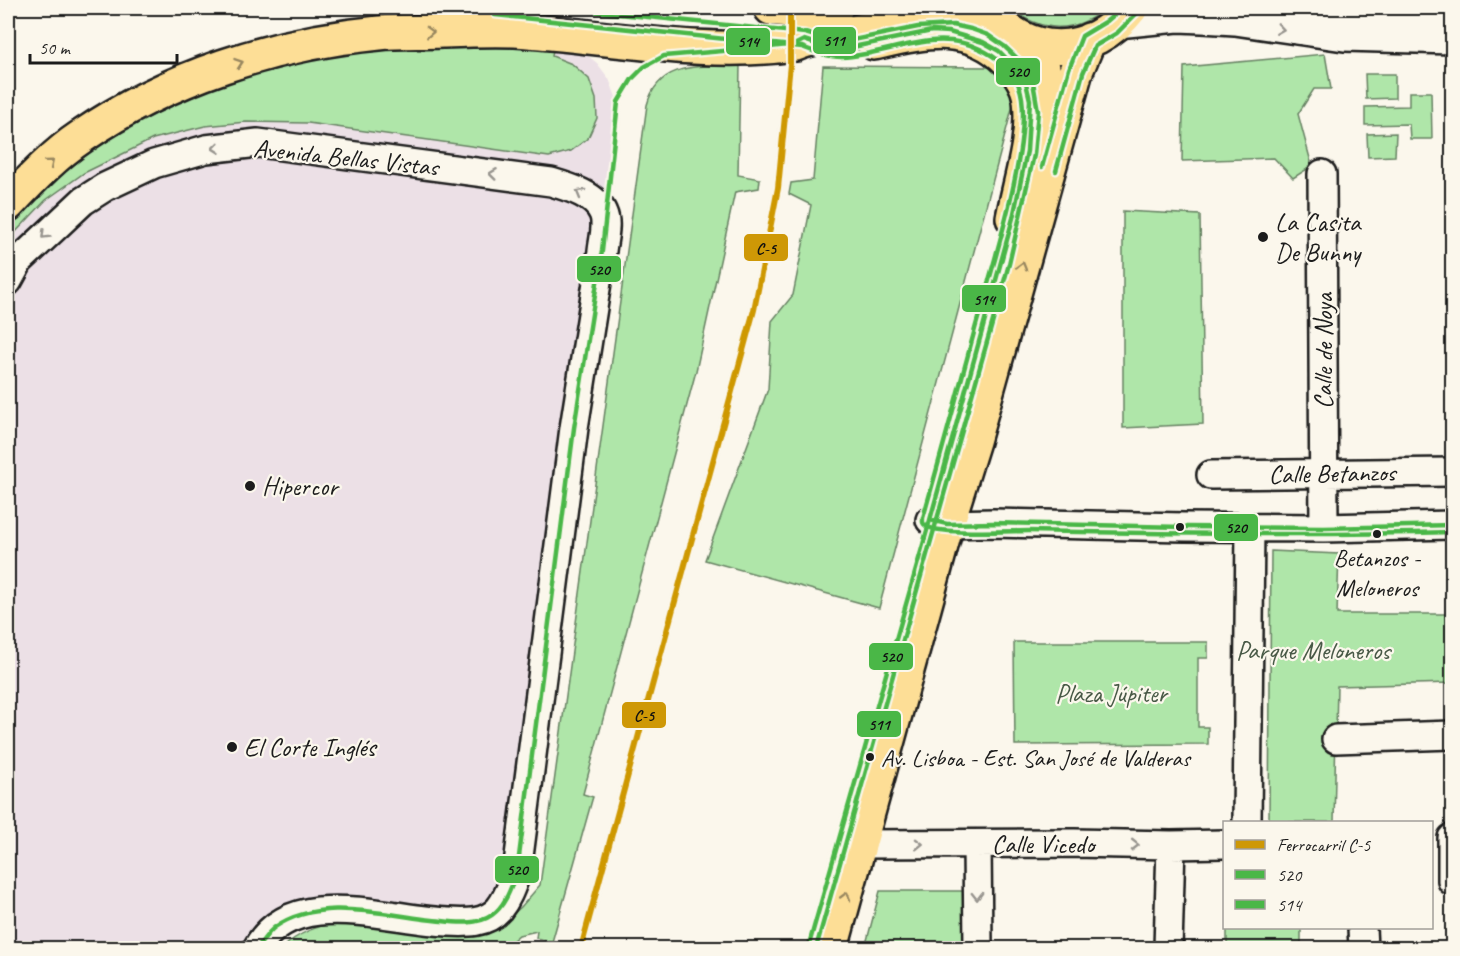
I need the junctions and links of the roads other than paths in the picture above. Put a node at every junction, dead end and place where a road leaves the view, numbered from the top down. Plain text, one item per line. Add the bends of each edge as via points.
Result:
1 (496, 8) edge
2 (771, 8) edge
3 (836, 8) edge
4 (1283, 8) edge
5 (992, 14) edge
6 (1124, 16) edge
7 (1452, 18) edge
8 (804, 40) junction
9 (1089, 40) junction
10 (1452, 40) edge
11 (1034, 44) junction
12 (1322, 174) dead end
13 (8, 204) edge
14 (1013, 218) junction
15 (8, 281) edge
16 (1452, 472) edge
17 (1324, 473) junction
18 (1211, 475) dead end
19 (939, 522) junction
20 (1452, 525) edge
21 (1250, 527) junction
22 (1324, 528) junction
23 (1452, 735) edge
24 (1336, 739) dead end
25 (1248, 821) edge
26 (1445, 838) edge
27 (861, 844) junction
28 (977, 844) junction
29 (1223, 844) edge
30 (1171, 845) junction
31 (1452, 881) edge
32 (1362, 929) edge
33 (257, 948) edge
34 (808, 948) edge
35 (831, 948) edge
36 (978, 948) edge
37 (1168, 948) edge
38 (1363, 948) edge

1 - 8 main road
2 - 3 main road
4 - 7 street
5 - 8 main road via 930,13
5 - 11 main road via 1010,31
6 - 9 main road via 1102,35
6 -> 10 street via 1235,21 1344,37
13 -> 8 main road via 80,138 134,104 181,82 304,44 379,33 491,30 732,49
8 - 14 main road via 843,49 932,31 983,42 999,51 1026,83 1030,100 1027,151
9 - 11 main road via 1067,46
19 -> 9 main road via 978,424 1076,71
11 - 14 main road via 1044,64 1046,98 1040,133
12 - 17 street, Calle de Noya
14 - 19 main road
33 -> 15 street, Avenida Bellas Vistas via 278,925 308,912 328,909 470,923 498,910 510,892 517,872 604,213 597,204 569,187 551,182 258,143 206,149 154,164 105,187 83,201 19,261
16 - 17 street, Calle Betanzos
17 - 18 street, Calle Betanzos
17 - 22 street, Calle de Noya
19 - 21 street, Calle Betanzos
19 - 27 main road
19 - 34 main road
20 - 22 street, Calle Betanzos
21 - 22 street, Calle Betanzos
21 - 25 street
23 - 24 street
26 - 31 street
27 -> 28 street, Calle Vicedo
35 -> 27 main road
28 -> 30 street, Calle Vicedo
28 -> 36 street
29 - 30 street, Calle Vicedo
30 - 37 street
32 - 38 street

